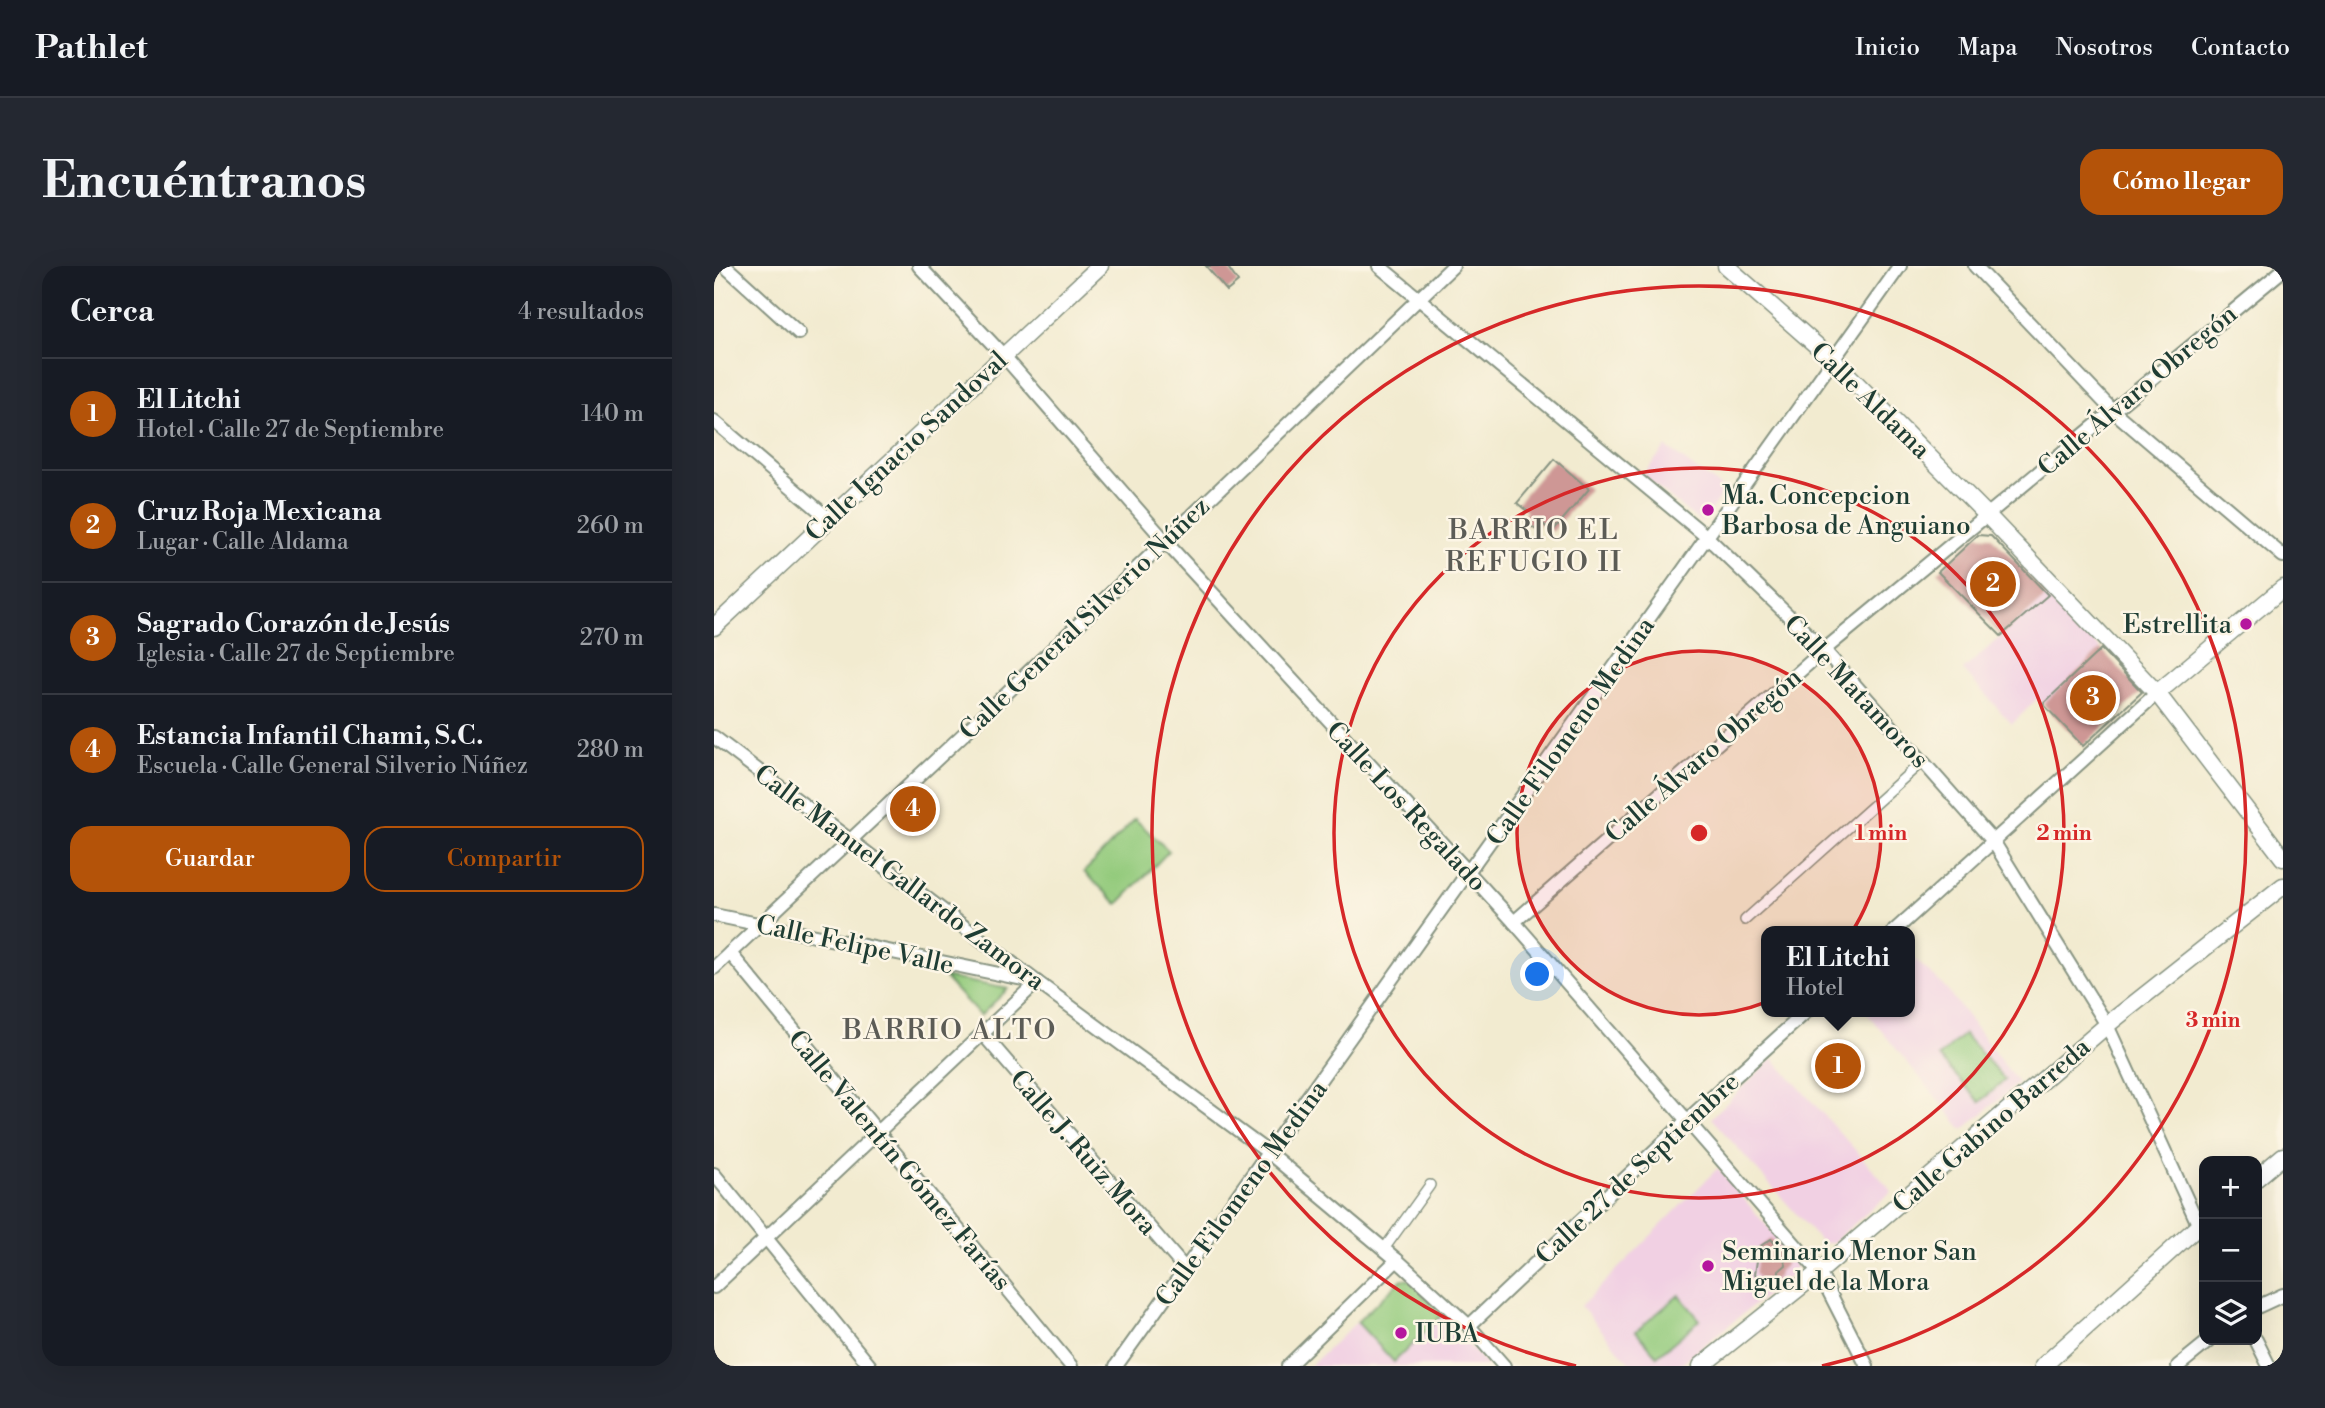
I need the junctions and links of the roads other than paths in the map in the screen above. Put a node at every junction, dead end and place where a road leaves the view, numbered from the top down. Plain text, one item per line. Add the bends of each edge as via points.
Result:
1 (725, 266) edge
2 (919, 266) edge
3 (1100, 266) edge
4 (1379, 266) edge
5 (1453, 266) edge
6 (1726, 266) edge
7 (1900, 266) edge
8 (1975, 266) edge
9 (2283, 270) edge
10 (1418, 299) junction
11 (799, 333) dead end
12 (1003, 355) junction
13 (1833, 360) junction
14 (2112, 410) junction
15 (714, 421) edge
16 (1987, 515) junction
17 (828, 518) junction
18 (1707, 537) junction
19 (1164, 541) junction
20 (2283, 556) edge
21 (2283, 588) edge
22 (714, 627) edge
23 (1824, 650) junction
24 (2157, 693) junction
25 (714, 737) edge
26 (1923, 761) junction
27 (850, 838) junction
28 (1993, 841) junction
29 (2283, 858) edge
30 (1468, 873) junction
31 (2283, 886) edge
32 (714, 915) edge
33 (1745, 920) dead end
34 (1514, 922) junction
35 (759, 924) junction
36 (1900, 926) edge
37 (730, 953) junction
38 (714, 968) edge
39 (1037, 982) junction
40 (1800, 1017) edge
41 (2107, 1025) junction
42 (984, 1034) junction
43 (1686, 1121) junction
44 (879, 1134) junction
45 (1269, 1153) junction
46 (2283, 1156) edge
47 (714, 1174) edge
48 (2262, 1174) edge
49 (1430, 1185) dead end
50 (2199, 1222) edge
51 (2199, 1231) edge
52 (767, 1240) junction
53 (1384, 1249) junction
54 (1397, 1260) junction
55 (1185, 1270) junction
56 (1819, 1272) junction
57 (714, 1287) edge
58 (2283, 1295) edge
59 (2262, 1305) edge
60 (1469, 1326) junction
61 (2204, 1345) edge
62 (2258, 1345) edge
63 (870, 1366) edge
64 (1071, 1366) edge
65 (1116, 1366) edge
66 (1288, 1366) edge
67 (1504, 1366) edge
68 (1701, 1366) edge
69 (1867, 1366) edge
70 (2043, 1366) edge
71 (2178, 1366) edge
72 (2269, 1366) edge

1 - 11 street
2 - 12 street, Calle Los Regalado
3 - 12 street, Calle Ignacio Sandoval
4 - 10 street, Calle Matamoros
5 - 10 street, Calle General Silverio Núñez
6 - 13 street, Calle Aldama
7 - 13 street, Calle Filomeno Medina
8 - 14 street
9 - 14 street, Calle Álvaro Obregón
10 - 18 street, Calle Matamoros
10 - 19 street, Calle General Silverio Núñez
12 - 17 street, Calle Ignacio Sandoval
12 - 19 street, Calle Los Regalado
13 - 16 street, Calle Aldama
13 - 18 street, Calle Filomeno Medina
14 - 16 street, Calle Álvaro Obregón
14 - 20 street
15 - 17 street
16 - 23 street, Calle Álvaro Obregón
16 - 24 street, Calle Aldama
17 - 22 street, Calle Ignacio Sandoval
18 - 23 street, Calle Matamoros
18 - 30 street, Calle Filomeno Medina
19 - 27 street, Calle General Silverio Núñez
19 - 30 street, Calle Los Regalado
21 - 24 street
23 - 26 street, Calle Matamoros
23 - 34 street, Calle Álvaro Obregón
24 - 28 street
24 - 29 street, Calle Aldama
25 - 27 street, Calle Manuel Gallardo Zamora
26 - 28 street, Calle Matamoros
26 - 33 street
27 - 35 street, Calle General Silverio Núñez
27 - 39 street, Calle Manuel Gallardo Zamora
28 - 36 street
28 - 41 street, Calle Matamoros
30 - 34 street, Calle Los Regalado
30 - 45 street, Calle Filomeno Medina
31 - 41 street, Calle Gabino Barreda
32 - 35 street, Calle Felipe Valle
34 - 43 street, Calle Los Regalado
35 - 37 street, Calle General Silverio Núñez
35 - 39 street, Calle Felipe Valle
37 - 38 street, Calle General Silverio Núñez
37 - 44 street, Calle Valentín Gómez Farías
39 - 42 street
39 - 45 street, Calle Manuel Gallardo Zamora
40 - 43 street, Calle 27 de Septiembre
41 - 50 street, Calle Matamoros
41 - 56 street, Calle Gabino Barreda
42 - 44 street
42 - 55 street, Calle J. Ruiz Mora
43 - 56 street, Calle Los Regalado
43 - 60 street, Calle 27 de Septiembre
44 - 52 street
44 - 64 street, Calle Valentín Gómez Farías
45 - 53 street, Calle Manuel Gallardo Zamora
45 - 55 street, Calle Filomeno Medina
46 - 48 street
47 - 52 street
49 - 53 street
51 - 70 street
52 - 57 street
52 - 63 street
53 - 54 street, Calle Manuel Gallardo Zamora
54 - 60 street, Calle Manuel Gallardo Zamora
54 - 66 street
55 - 65 street, Calle Filomeno Medina
56 - 68 street, Calle Gabino Barreda
56 - 69 street, Calle Los Regalado
58 - 59 street
60 - 67 street, Calle Manuel Gallardo Zamora
61 - 71 street
62 - 72 street

